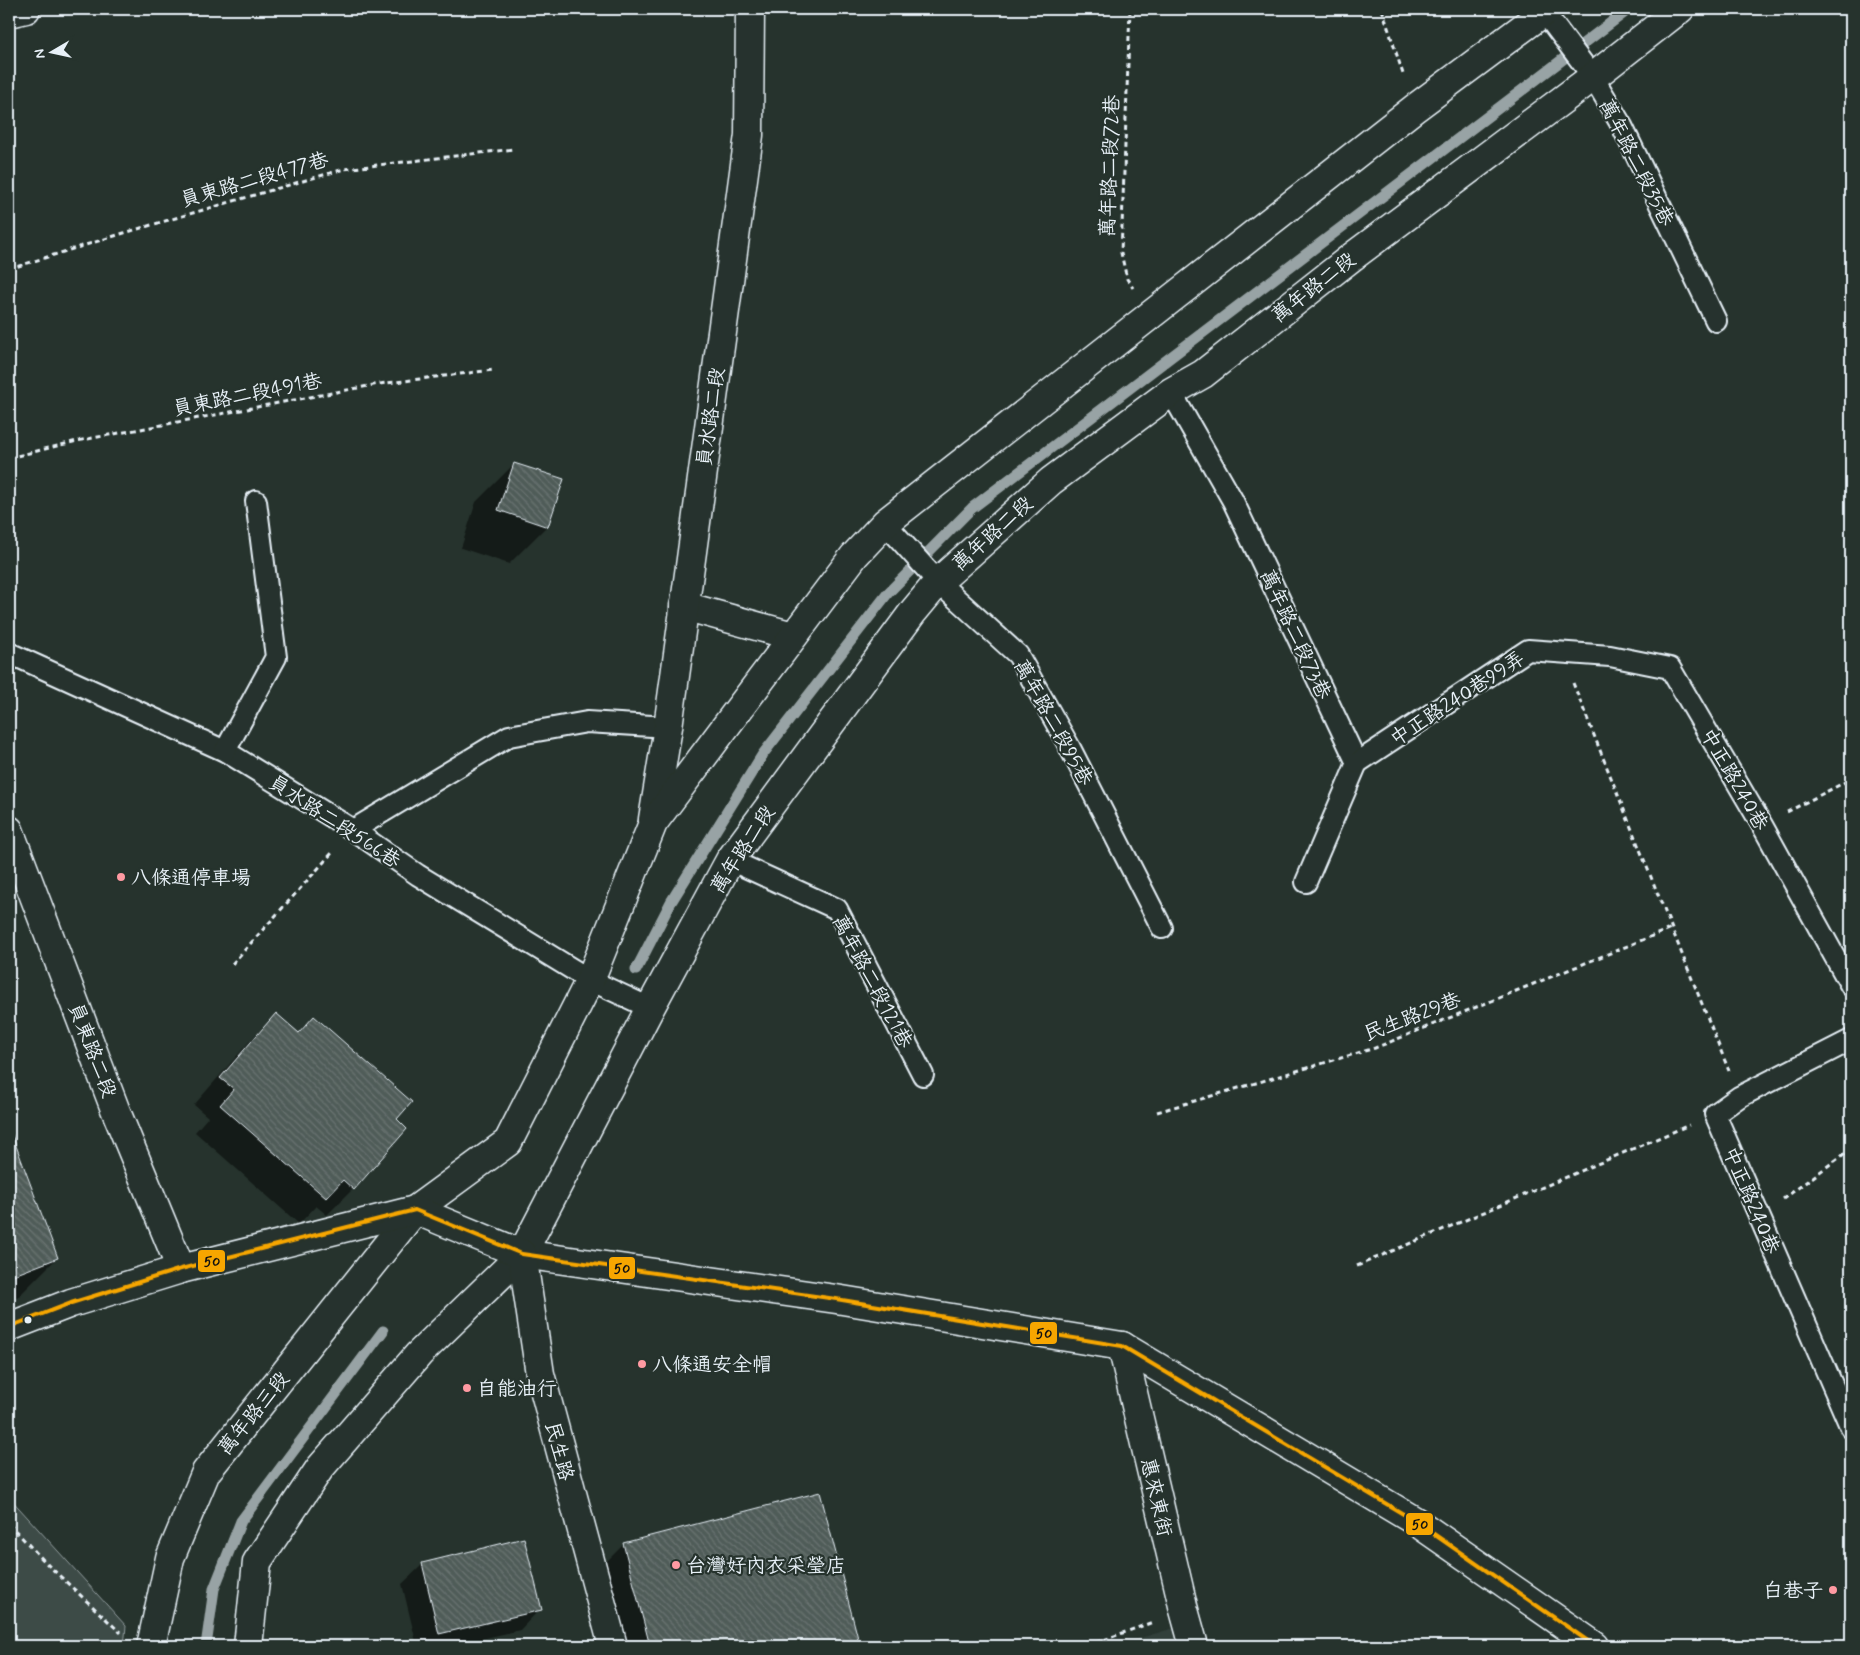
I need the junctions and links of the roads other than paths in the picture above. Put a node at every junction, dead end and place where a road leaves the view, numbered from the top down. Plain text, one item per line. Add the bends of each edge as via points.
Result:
1 (26, 9) edge
2 (750, 9) edge
3 (1680, 9) edge
4 (1546, 10) edge
5 (9, 13) edge
6 (1592, 77) junction
7 (1716, 321) dead end
8 (1171, 392) junction
9 (256, 501) dead end
10 (886, 522) junction
11 (938, 582) junction
12 (684, 606) junction
13 (793, 636) junction
14 (9, 653) edge
15 (1561, 654) joint
16 (668, 727) junction
17 (224, 751) junction
18 (1357, 763) junction
19 (653, 823) junction
20 (9, 830) edge
21 (353, 830) junction
22 (730, 860) junction
23 (1306, 882) dead end
24 (1162, 928) dead end
25 (590, 980) junction
26 (1851, 986) edge
27 (650, 1008) junction
28 (1851, 1040) edge
29 (923, 1075) dead end
30 (415, 1210) junction
31 (522, 1254) junction
32 (181, 1269) junction
33 (9, 1327) edge
34 (1122, 1346) junction
35 (1851, 1428) edge
36 (151, 1646) edge
37 (248, 1646) edge
38 (613, 1646) edge
39 (1194, 1646) edge
40 (1595, 1646) edge

1 - 5 street
2 - 12 street, 員水路二段 via 749,135
3 - 6 street, 萬年路二段
4 - 6 lane, 萬年路二段35巷
4 - 10 street via 1415,108
6 - 7 lane, 萬年路二段35巷 via 1622,126
6 - 8 street, 萬年路二段 via 1352,256 1203,374
8 - 11 street, 萬年路二段 via 1051,481
8 - 18 lane, 萬年路二段73巷 via 1233,501
9 - 17 lane via 276,657
10 - 11 lane, 萬年路二段95巷
10 - 13 street via 854,556
11 - 22 street, 萬年路二段 via 912,612
11 - 24 lane, 萬年路二段95巷 via 1018,655 1069,746
12 - 13 street
12 - 16 street, 員水路二段
13 - 19 street
14 - 17 lane, 員水路二段566巷
15 - 18 lane, 中正路240巷99弄 via 1528,650
15 - 26 lane, 中正路240巷 via 1610,656 1670,668
16 - 19 street, 員水路二段
16 - 21 lane via 587,722 508,736
17 - 21 lane, 員水路二段566巷
18 - 23 lane
19 - 25 street
20 - 32 street, 員東路二段 via 119,1118
21 - 25 lane, 員水路二段566巷 via 418,875
22 - 27 street, 萬年路二段
22 - 29 lane, 萬年路二段121巷 via 837,909
25 - 27 lane, 員水路二段566巷
25 - 30 street via 508,1142
27 - 31 street, 萬年路二段
28 - 35 lane, 中正路240巷 via 1740,1097 1715,1114
30 - 31 street
30 - 32 street
30 - 36 street, 萬年路三段 via 206,1472 170,1558
31 - 34 street via 836,1299
31 - 37 street via 419,1354 320,1468 257,1562
31 - 38 street, 民生路 via 540,1374
32 - 33 street via 71,1303
34 - 39 street, 惠來東街
34 - 40 street via 1415,1521

